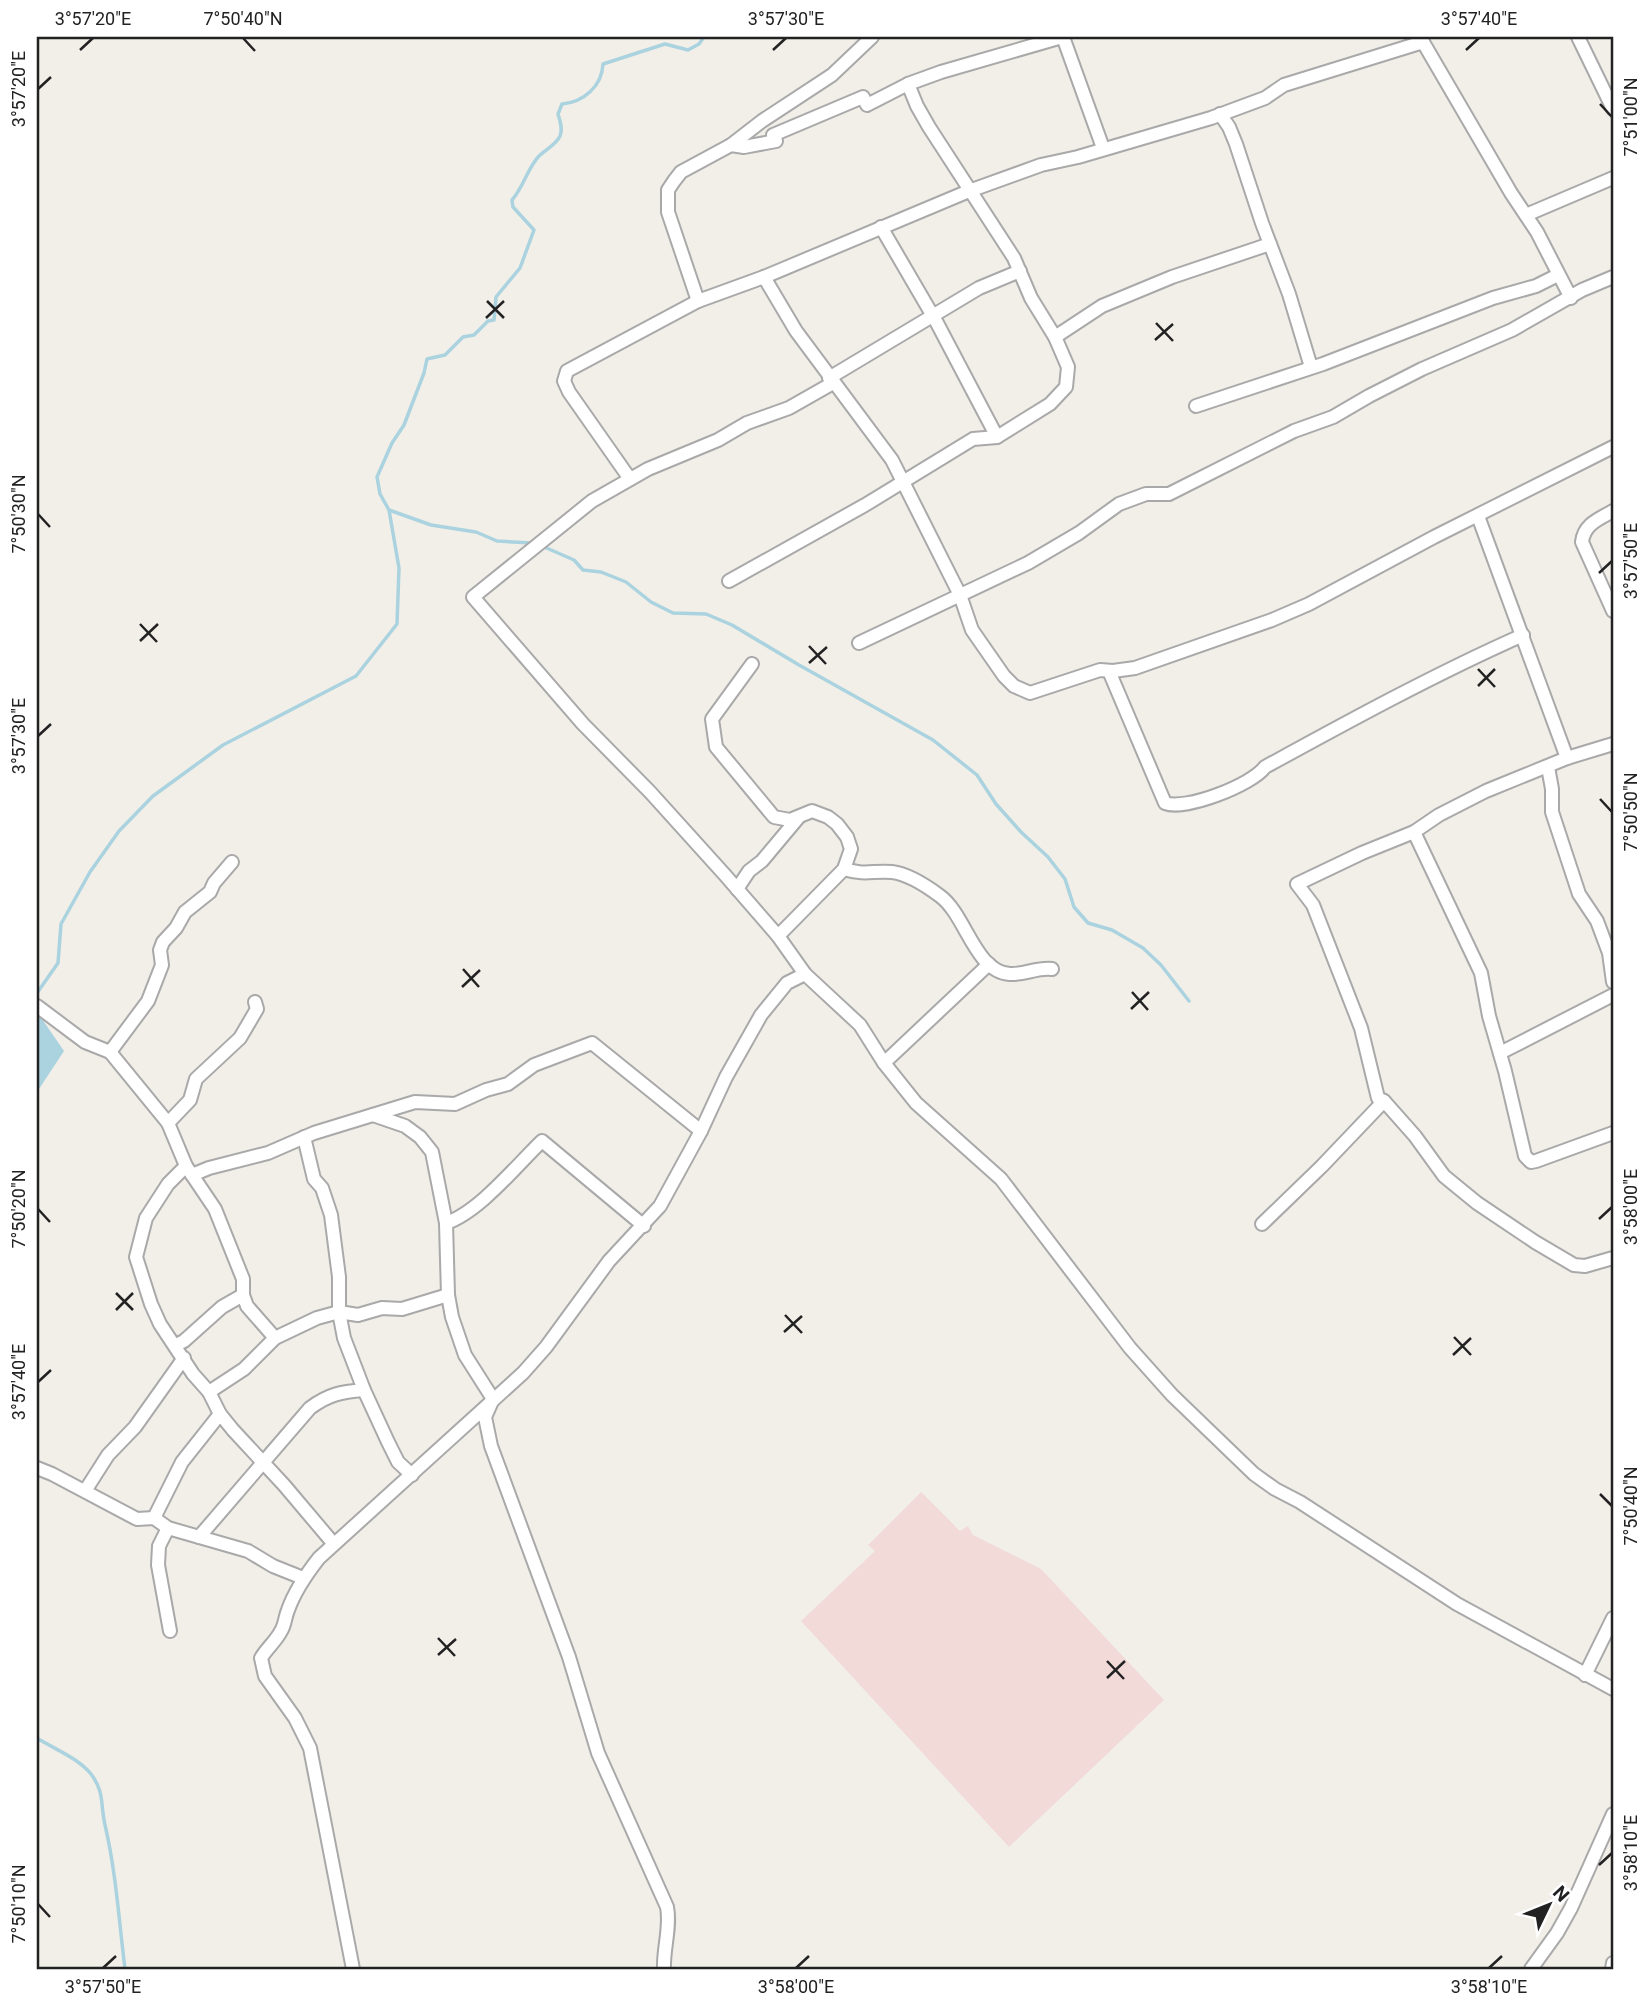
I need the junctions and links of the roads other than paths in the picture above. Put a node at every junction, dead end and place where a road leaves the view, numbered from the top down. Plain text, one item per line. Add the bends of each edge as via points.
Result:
1 (872, 37) edge
2 (1062, 37) edge
3 (1578, 37) edge
4 (1421, 40) edge
5 (908, 84) junction
6 (1613, 109) edge
7 (1220, 114) junction
8 (731, 145) junction
9 (1102, 148) junction
10 (1613, 177) edge
11 (969, 191) junction
12 (1526, 215) junction
13 (881, 227) junction
14 (1270, 244) junction
15 (1020, 271) junction
16 (1558, 275) junction
17 (764, 277) junction
18 (1613, 277) edge
19 (1571, 298) junction
20 (698, 301) junction
21 (933, 316) junction
22 (1055, 337) junction
23 (1311, 367) junction
24 (831, 380) junction
25 (1196, 406) dead end
26 (997, 437) junction
27 (1613, 447) edge
28 (630, 479) junction
29 (904, 482) junction
30 (1613, 511) edge
31 (1478, 516) junction
32 (729, 581) dead end
33 (960, 595) junction
34 (1613, 611) edge
35 (1523, 635) junction
36 (859, 643) dead end
37 (752, 664) dead end
38 (1110, 671) junction
39 (1613, 744) edge
40 (1567, 758) junction
41 (1548, 767) junction
42 (798, 818) junction
43 (1414, 832) junction
44 (232, 862) dead end
45 (844, 869) junction
46 (737, 889) junction
47 (778, 936) junction
48 (989, 964) junction
49 (1052, 969) dead end
50 (805, 974) junction
51 (1613, 982) edge
52 (1613, 995) edge
53 (255, 1002) dead end
54 (37, 1006) edge
55 (110, 1052) junction
56 (1500, 1053) junction
57 (884, 1063) junction
58 (1384, 1101) junction
59 (373, 1115) junction
60 (168, 1123) junction
61 (701, 1132) junction
62 (1613, 1133) edge
63 (304, 1137) junction
64 (189, 1170) junction
65 (446, 1223) junction
66 (1262, 1224) dead end
67 (644, 1226) junction
68 (1613, 1258) edge
69 (448, 1294) junction
70 (243, 1295) junction
71 (339, 1312) junction
72 (275, 1338) junction
73 (176, 1345) junction
74 (184, 1359) junction
75 (364, 1390) junction
76 (209, 1392) junction
77 (494, 1399) junction
78 (220, 1414) junction
79 (262, 1462) junction
80 (37, 1468) edge
81 (412, 1475) junction
82 (85, 1490) junction
83 (153, 1518) junction
84 (169, 1528) junction
85 (199, 1537) junction
86 (333, 1543) junction
87 (303, 1578) junction
88 (1613, 1618) edge
89 (170, 1631) dead end
90 (1585, 1675) junction
91 (1613, 1689) edge
92 (1613, 1814) edge
93 (1613, 1963) edge
94 (353, 1969) edge
95 (664, 1969) edge
96 (1531, 1969) edge
97 (1612, 1969) edge

1 - 8 street via 832,75
2 - 5 street
2 - 9 street
3 - 6 street
4 - 7 street via 1284,85 1265,98
4 - 12 street
5 - 8 street via 867,105 863,97 811,118 773,135 776,141
5 - 11 street via 916,106
7 - 9 street
7 - 14 street via 1236,144
8 - 20 street via 681,173 668,190 668,212
9 - 11 street
10 - 12 street
11 - 13 street
11 - 15 street
12 - 16 street
13 - 17 street
13 - 21 street
14 - 22 street via 1171,276 1102,306
14 - 23 street
15 - 21 street via 979,288
15 - 22 street
16 - 19 street
16 - 23 street
17 - 20 street
17 - 24 street
18 - 19 street
19 - 33 street via 1169,494 1146,494 1119,504 1045,554
20 - 28 street via 567,371 564,381 569,392
21 - 24 street
21 - 26 street
22 - 26 street via 1068,367 1066,387 1050,404
23 - 25 street
24 - 28 street via 789,408
24 - 29 street
26 - 29 street via 973,439
27 - 31 street
28 - 46 street via 592,501 473,597 583,724
29 - 32 street
29 - 33 street
30 - 34 street via 1591,523 1582,542
31 - 35 street
31 - 38 street via 1310,604 1135,668
33 - 36 street
33 - 38 street via 972,629 1004,676 1020,690 1035,692 1078,676
35 - 38 street via 1319,738 1224,793 1173,806 1165,803
35 - 40 street
37 - 42 street via 712,719 716,747 774,817
39 - 40 street
40 - 41 street
41 - 43 street via 1486,791
41 - 51 street via 1552,812 1580,894 1609,953
42 - 45 street via 812,811 837,824 851,849
42 - 46 street
43 - 56 street via 1481,974
43 - 58 street via 1297,884 1314,905 1365,1039 1378,1098
44 - 55 street via 163,942 162,965 148,1001
45 - 47 street
45 - 48 street via 904,875 941,897
46 - 47 street
47 - 50 street
48 - 49 street via 1010,974
48 - 57 street
50 - 57 street via 860,1025
50 - 61 street via 787,983 761,1015
52 - 56 street
53 - 60 street via 257,1009 240,1038 196,1079 190,1100
54 - 55 street via 85,1042
55 - 60 street
56 - 62 street via 1528,1161
57 - 90 street via 916,1103 1001,1179 1130,1348 1254,1474 1457,1604
58 - 66 street
58 - 68 street via 1444,1175 1478,1203 1574,1265
59 - 61 street via 415,1102 455,1104 592,1043
59 - 63 street
59 - 65 street via 405,1126 432,1152
60 - 64 street
61 - 67 street
63 - 64 street via 268,1153
63 - 71 street via 314,1178 323,1188 331,1215
64 - 70 street via 215,1209 243,1279
64 - 73 street via 168,1184 146,1218 136,1257 160,1324
65 - 67 street via 486,1197 542,1142
65 - 69 street
67 - 77 street via 610,1261 546,1347
69 - 71 street via 402,1309 382,1308 358,1315
69 - 77 street via 465,1355
70 - 72 street
70 - 73 street
71 - 72 street
71 - 75 street
72 - 76 street via 244,1369
73 - 74 street
74 - 76 street
74 - 82 street
75 - 79 street via 324,1397
75 - 81 street via 398,1462
76 - 78 street
77 - 81 street
77 - 95 street via 485,1417 499,1470 569,1657 598,1753 667,1907
78 - 79 street
78 - 83 street via 182,1462
79 - 85 street
79 - 86 street
80 - 82 street
81 - 86 street
82 - 83 street via 137,1519
83 - 84 street
84 - 85 street
84 - 89 street via 159,1546 158,1565
85 - 87 street via 248,1551
86 - 87 street
87 - 94 street via 281,1632 261,1658 265,1676 296,1718 310,1748
88 - 90 street
90 - 91 street
92 - 96 street via 1572,1908
93 - 97 street

